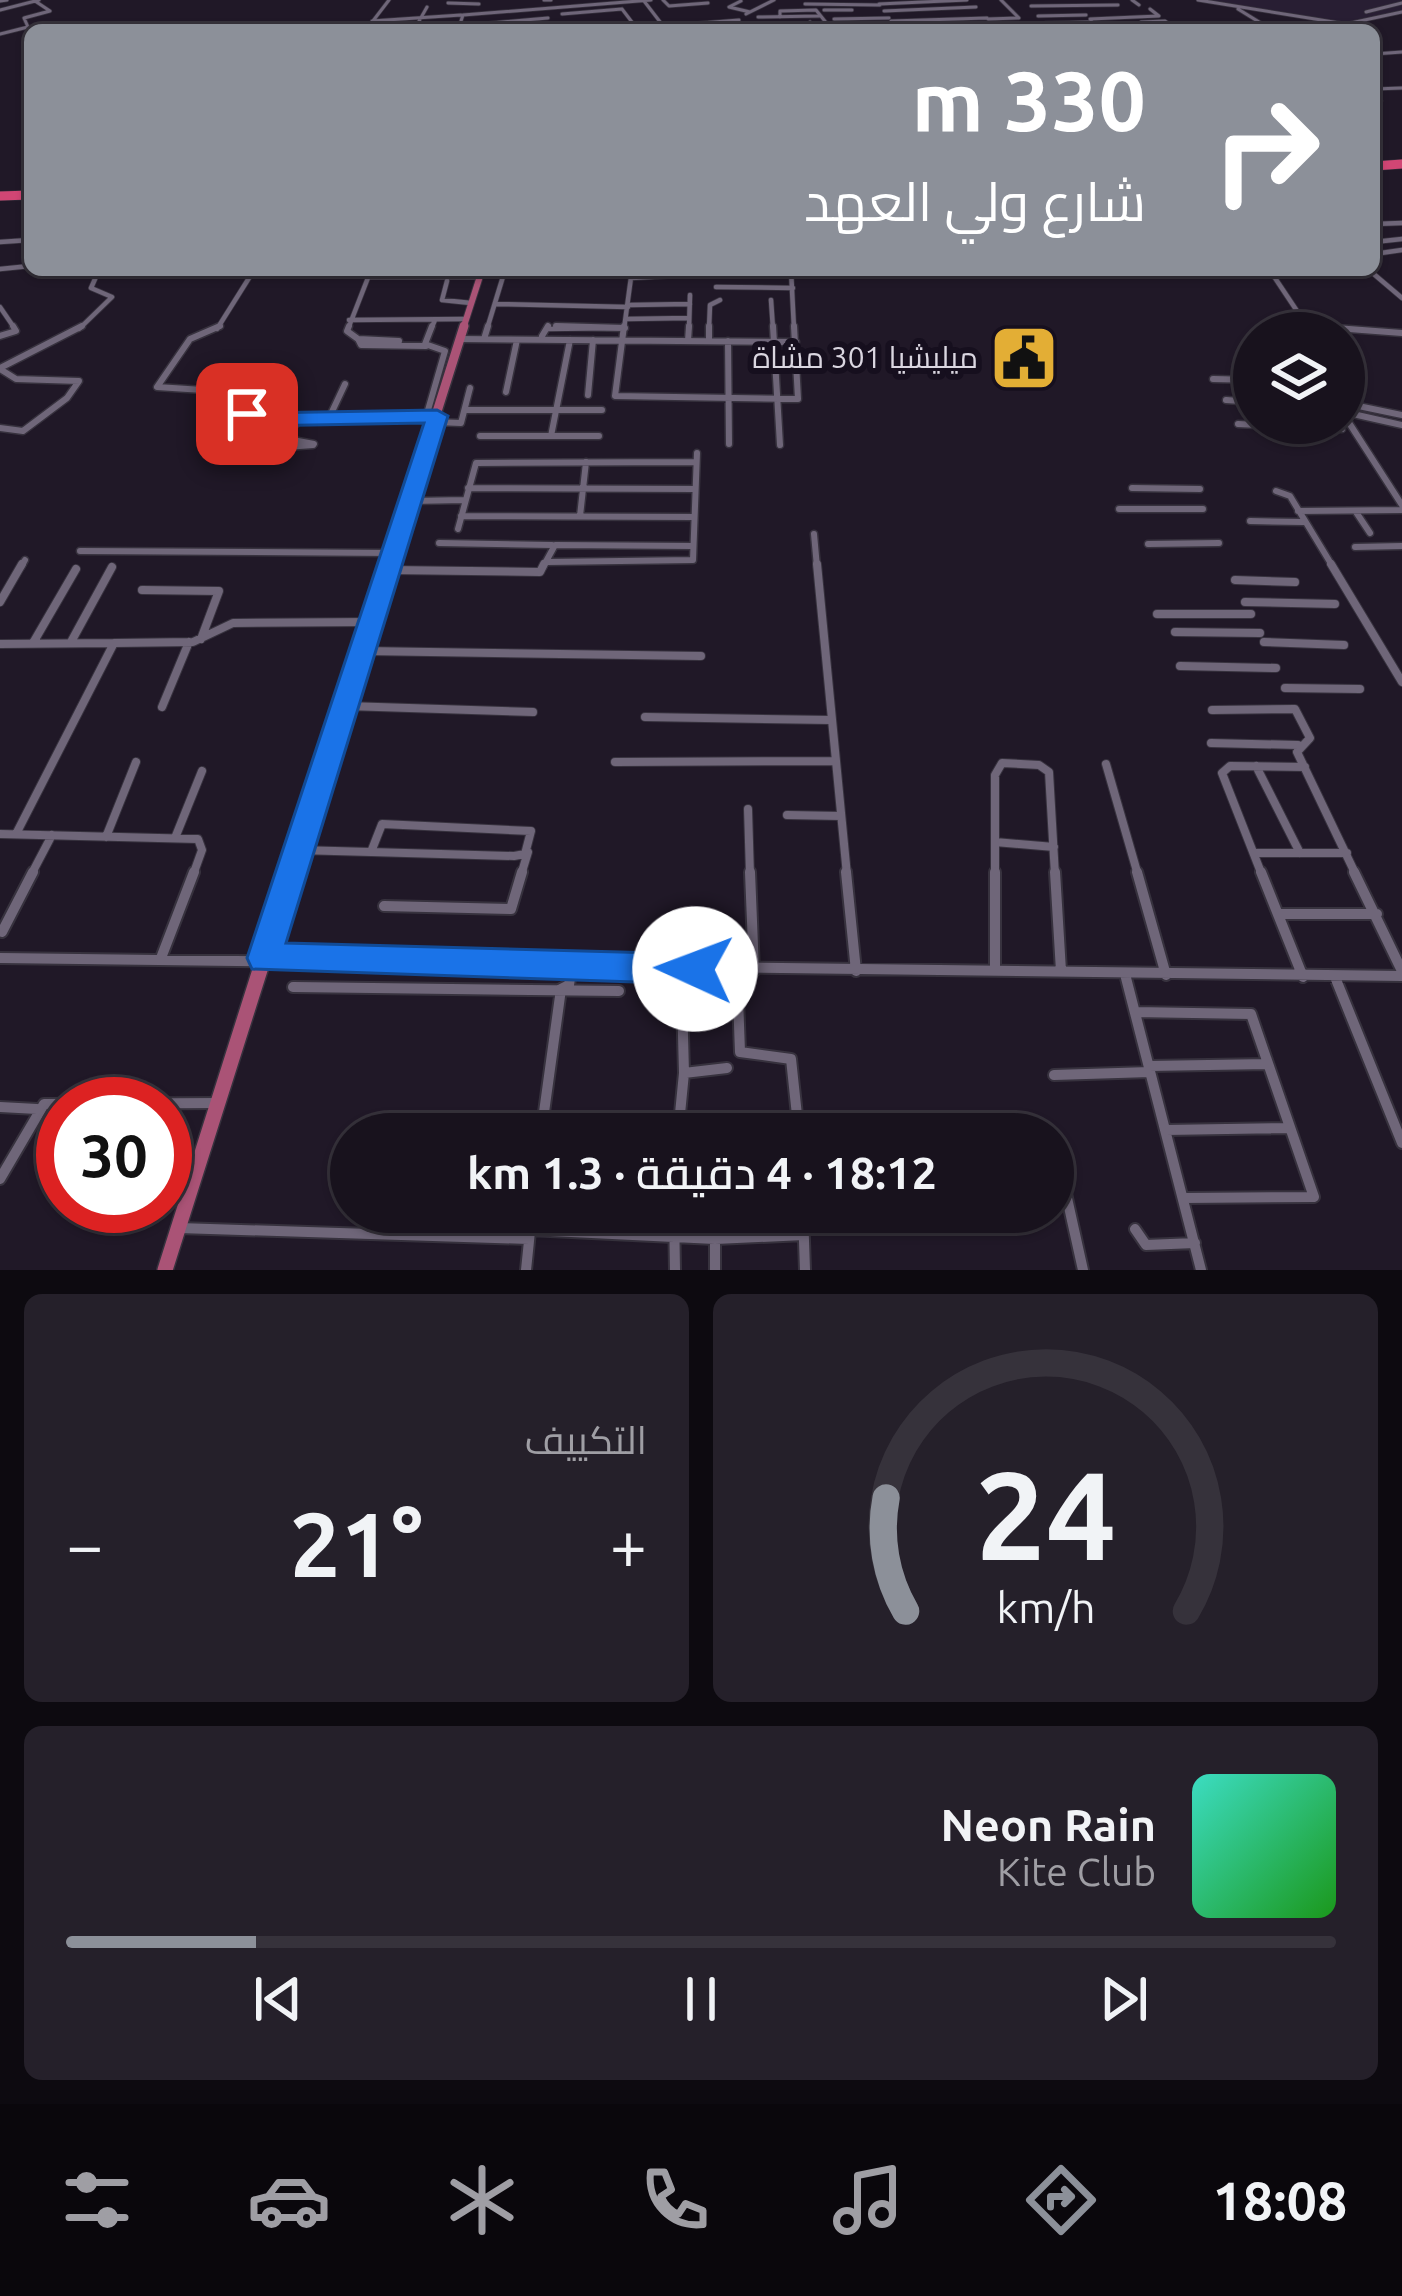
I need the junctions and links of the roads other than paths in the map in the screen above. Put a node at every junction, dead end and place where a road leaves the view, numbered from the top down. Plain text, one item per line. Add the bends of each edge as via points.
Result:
1 (389, 0) edge
2 (518, 0) edge
3 (646, 0) edge
4 (663, 0) edge
5 (739, 0) edge
6 (774, 0) edge
7 (950, 0) edge
8 (968, 0) edge
9 (1001, 0) edge
10 (1069, 0) edge
11 (1132, 0) edge
12 (1198, 0) edge
13 (38, 1) edge
14 (923, 1) edge
15 (480, 2) edge
16 (617, 2) edge
17 (706, 2) edge
18 (897, 2) edge
19 (448, 3) dead end
20 (584, 3) edge
21 (1402, 3) edge
22 (805, 4) dead end
23 (688, 5) junction
24 (1075, 5) junction
25 (1118, 5) dead end
26 (1138, 5) dead end
27 (1190, 5) dead end
28 (669, 6) junction
29 (763, 6) junction
30 (881, 6) edge
31 (1031, 6) dead end
32 (427, 7) dead end
33 (557, 7) junction
34 (976, 8) junction
35 (622, 9) junction
36 (1150, 9) dead end
37 (0, 10) edge
38 (517, 10) junction
39 (592, 11) junction
40 (1242, 12) junction
41 (1366, 12) dead end
42 (823, 13) junction
43 (1400, 13) edge
44 (473, 14) junction
45 (562, 14) junction
46 (464, 15) junction
47 (744, 16) junction
48 (758, 17) dead end
49 (418, 18) junction
50 (548, 18) dead end
51 (834, 19) dead end
52 (890, 19) junction
53 (1017, 19) junction
54 (1090, 19) junction
55 (372, 21) junction
56 (725, 21) junction
57 (705, 23) junction
58 (29, 24) edge
59 (370, 24) edge
60 (416, 24) edge
61 (460, 24) edge
62 (494, 24) edge
63 (569, 24) edge
64 (601, 24) edge
65 (634, 24) edge
66 (683, 24) edge
67 (694, 24) edge
68 (829, 24) edge
69 (894, 24) edge
70 (992, 24) edge
71 (1095, 24) edge
72 (1144, 24) edge
73 (1169, 24) edge
74 (1262, 24) edge
75 (1319, 24) dead end
76 (96, 276) edge
77 (250, 276) edge
78 (369, 276) edge
79 (480, 276) edge
80 (504, 276) edge
81 (632, 276) edge
82 (792, 276) edge
83 (1274, 276) edge
84 (1376, 276) edge
85 (446, 281) dead end
86 (716, 287) dead end
87 (793, 288) junction
88 (1402, 298) edge
89 (719, 300) dead end
90 (771, 300) dead end
91 (471, 303) junction
92 (495, 304) junction
93 (628, 306) junction
94 (0, 307) edge
95 (1298, 312) edge
96 (689, 318) junction
97 (626, 319) junction
98 (350, 320) junction
99 (434, 320) junction
100 (466, 320) junction
101 (625, 328) junction
102 (1365, 331) edge
103 (1402, 333) edge
104 (0, 336) edge
105 (542, 336) dead end
106 (358, 339) junction
107 (460, 339) junction
108 (484, 339) junction
109 (517, 340) junction
110 (570, 340) junction
111 (593, 340) junction
112 (688, 340) junction
113 (399, 341) dead end
114 (622, 341) junction
115 (710, 341) junction
116 (728, 341) junction
117 (773, 341) junction
118 (796, 342) junction
119 (427, 346) junction
120 (0, 369) edge
121 (1213, 379) dead end
122 (1233, 379) edge
123 (345, 384) dead end
124 (470, 388) dead end
125 (506, 392) dead end
126 (589, 395) dead end
127 (729, 398) junction
128 (777, 398) junction
129 (1226, 400) dead end
130 (1233, 400) edge
131 (466, 410) junction
132 (602, 410) dead end
133 (557, 411) junction
134 (1365, 412) edge
135 (1365, 415) edge
136 (1402, 416) edge
137 (302, 418) junction
138 (329, 418) junction
139 (253, 419) junction
140 (433, 419) junction
141 (1402, 425) edge
142 (0, 428) edge
143 (480, 436) dead end
144 (551, 436) junction
145 (599, 436) dead end
146 (282, 438) dead end
147 (236, 439) dead end
148 (1364, 444) edge
149 (730, 445) dead end
150 (780, 445) dead end
151 (586, 462) junction
152 (584, 488) junction
153 (1132, 488) dead end
154 (695, 489) junction
155 (1200, 490) dead end
156 (1276, 491) dead end
157 (466, 495) junction
158 (412, 498) junction
159 (1402, 508) edge
160 (1119, 509) dead end
161 (1203, 509) dead end
162 (1298, 511) junction
163 (1355, 511) junction
164 (461, 516) junction
165 (580, 516) junction
166 (694, 517) junction
167 (1250, 521) dead end
168 (1304, 522) junction
169 (458, 529) dead end
170 (814, 533) dead end
171 (1370, 533) dead end
172 (439, 543) dead end
173 (1219, 543) dead end
174 (1148, 544) dead end
175 (555, 545) junction
176 (693, 546) junction
177 (1402, 546) edge
178 (1355, 547) dead end
179 (80, 551) dead end
180 (395, 554) junction
181 (25, 560) dead end
182 (548, 562) junction
183 (112, 567) dead end
184 (76, 568) dead end
185 (389, 570) junction
186 (1235, 580) dead end
187 (1295, 582) dead end
188 (142, 590) dead end
189 (0, 602) edge
190 (1245, 602) dead end
191 (1335, 604) dead end
192 (1157, 614) dead end
193 (1251, 614) dead end
194 (374, 622) junction
195 (1175, 632) dead end
196 (201, 639) junction
197 (189, 642) junction
198 (114, 643) junction
199 (0, 644) edge
200 (32, 644) junction
201 (70, 644) junction
202 (1344, 645) dead end
203 (364, 651) junction
204 (701, 656) dead end
205 (1180, 666) dead end
206 (1276, 668) dead end
207 (1402, 682) edge
208 (1285, 688) dead end
209 (1360, 689) dead end
210 (347, 706) junction
211 (162, 707) dead end
212 (1212, 710) dead end
213 (533, 712) dead end
214 (645, 717) dead end
215 (830, 720) junction
216 (1211, 743) dead end
217 (1298, 745) junction
218 (835, 760) junction
219 (136, 761) dead end
220 (615, 761) dead end
221 (1106, 764) dead end
222 (1256, 766) junction
223 (1305, 766) junction
224 (202, 771) dead end
225 (748, 808) dead end
226 (787, 815) dead end
227 (841, 816) junction
228 (0, 834) edge
229 (16, 834) junction
230 (52, 835) junction
231 (106, 837) junction
232 (176, 838) junction
233 (995, 842) junction
234 (529, 844) junction
235 (1054, 847) junction
236 (298, 850) junction
237 (371, 853) junction
238 (1254, 853) junction
239 (1300, 853) junction
240 (1347, 854) junction
241 (384, 906) dead end
242 (1278, 914) junction
243 (1377, 914) junction
244 (2, 932) edge
245 (161, 958) junction
246 (264, 958) junction
247 (0, 959) edge
248 (572, 965) junction
249 (737, 970) junction
250 (995, 970) junction
251 (754, 971) junction
252 (856, 971) junction
253 (1061, 971) junction
254 (1402, 973) edge
255 (1126, 974) junction
256 (1166, 975) junction
257 (1303, 977) junction
258 (1335, 977) junction
259 (293, 987) dead end
260 (561, 989) junction
261 (619, 992) dead end
262 (682, 997) dead end
263 (1135, 1012) junction
264 (1268, 1064) junction
265 (727, 1068) dead end
266 (1149, 1069) junction
267 (684, 1073) junction
268 (1054, 1075) dead end
269 (192, 1102) edge
270 (220, 1102) junction
271 (0, 1107) edge
272 (36, 1109) edge
273 (36, 1113) edge
274 (544, 1113) edge
275 (680, 1113) edge
276 (797, 1113) edge
277 (1290, 1128) junction
278 (1165, 1130) junction
279 (1402, 1143) edge
280 (0, 1179) edge
281 (192, 1186) edge
282 (1184, 1198) junction
283 (192, 1228) edge
284 (1135, 1229) dead end
285 (1074, 1232) edge
286 (177, 1233) edge
287 (674, 1233) edge
288 (403, 1235) joint
289 (529, 1235) junction
290 (804, 1235) joint
291 (674, 1237) junction
292 (716, 1239) junction
293 (1195, 1243) junction
294 (166, 1270) edge
295 (526, 1270) edge
296 (675, 1270) edge
297 (716, 1270) edge
298 (805, 1270) edge
299 (1083, 1270) edge
300 (1201, 1270) edge

1 - 55 street
2 - 38 street
3 - 16 street
4 - 28 street
5 - 29 street
5 - 47 street via 729,7
6 - 29 street
7 - 8 street
7 - 14 street
8 - 34 street
9 - 53 street
10 - 24 street
11 - 26 street
12 - 43 street via 1346,24
13 - 37 street
13 - 58 street via 50,11 23,18
14 - 18 street
15 - 19 street
15 - 44 street
16 - 20 street
16 - 35 street
17 - 23 street
17 - 56 street
18 - 30 street
20 - 33 street
21 - 41 street
22 - 30 street
23 - 28 street
23 - 57 street
24 - 25 street
24 - 31 street
24 - 54 street
27 - 40 street
28 - 66 street
29 - 47 street
30 - 34 street via 915,13
30 - 42 street
30 - 52 street
32 - 49 street
33 - 38 street
33 - 45 street
34 - 70 street
35 - 39 street
35 - 65 street
36 - 54 street via 1159,16
38 - 44 street
39 - 45 street
39 - 64 street
40 - 74 street
40 - 75 street
42 - 48 street
42 - 68 street
44 - 46 street
45 - 63 street
46 - 49 street
46 - 61 street
47 - 56 street
49 - 55 street
49 - 60 street
50 - 62 street
51 - 52 street
52 - 69 street
52 - 70 street
53 - 54 street
53 - 70 street
54 - 70 street
54 - 71 street
55 - 59 street
56 - 57 street
57 - 67 street
72 - 73 street
76 - 120 street via 91,288 112,297 86,324
77 - 139 street via 218,328 190,339 157,387 249,393 244,410
78 - 98 street
79 - 91 main road
80 - 92 street
81 - 93 street
82 - 87 street
83 - 95 street
84 - 88 street
85 - 91 street via 442,300
86 - 87 street
87 - 118 street
89 - 115 street via 710,305
90 - 117 street
91 - 100 main road
92 - 93 street
92 - 108 street
93 - 96 street via 690,299
93 - 97 street
94 - 104 street via 16,331
96 - 97 street
96 - 112 street
97 - 101 street
98 - 99 street
98 - 106 street via 347,332
99 - 100 street
99 - 119 street
100 - 107 main road
101 - 105 street via 548,326
101 - 114 street
102 - 103 street
106 - 113 street
106 - 119 street via 361,346
107 - 108 street
107 - 140 main road
108 - 109 street
109 - 110 street
109 - 125 street
110 - 111 street
110 - 133 street
111 - 114 street
111 - 126 street
112 - 114 street
112 - 115 street
114 - 127 street via 614,396
115 - 116 street
116 - 117 street
116 - 127 street
117 - 118 street
117 - 128 street
118 - 128 street via 800,398
119 - 140 street via 445,351
120 - 142 street via 16,379 79,381 23,431
121 - 122 street
123 - 138 street
124 - 131 street
127 - 128 street
127 - 149 street
128 - 150 street
129 - 130 street
131 - 133 street
131 - 140 street via 461,423
132 - 133 street
133 - 144 street
134 - 136 street
135 - 141 street
137 - 138 street
137 - 139 street
137 - 146 street
138 - 140 street
139 - 147 street
140 - 158 main road
143 - 144 street
144 - 145 street
148 - 159 street
151 - 152 street
151 - 154 street via 696,458
151 - 157 street via 477,462
152 - 154 street
152 - 157 street
152 - 165 street
153 - 155 street
154 - 166 street
156 - 162 street
157 - 158 street
157 - 164 street
158 - 180 main road
159 - 163 street
160 - 161 street
162 - 163 street
162 - 168 street
163 - 171 street
164 - 165 street
164 - 169 street
165 - 166 street
166 - 176 street
167 - 168 street
168 - 207 street
170 - 215 street
172 - 175 street
173 - 174 street
175 - 176 street
175 - 182 street
176 - 182 street via 688,562
177 - 178 street
179 - 180 street
180 - 185 main road
181 - 189 street
182 - 185 street via 540,572
183 - 201 street
184 - 200 street
185 - 194 main road
186 - 187 street
188 - 196 street via 217,589
190 - 191 street
192 - 193 street
194 - 196 street via 233,623
194 - 203 main road
195 - 202 street
196 - 197 street
197 - 198 street
197 - 211 street
198 - 201 street
198 - 229 street
199 - 200 street
200 - 201 street
203 - 204 street
203 - 210 main road
205 - 206 street
208 - 209 street
210 - 213 street
210 - 236 main road
212 - 217 street via 1294,709 1310,738
214 - 215 street
215 - 218 street
216 - 217 street
217 - 223 street
218 - 220 street
218 - 227 street
219 - 231 street
221 - 256 street
222 - 223 street
222 - 238 street via 1222,773
222 - 239 street
223 - 240 street
224 - 232 street
225 - 251 street
226 - 227 street
227 - 252 street
228 - 229 street
229 - 230 street
230 - 231 street
230 - 244 street
231 - 232 street
232 - 245 street via 198,839 202,850
233 - 235 street
233 - 235 street via 996,766 1039,765 1049,772
233 - 250 street
234 - 237 street via 514,856
234 - 237 street via 524,828 382,824
234 - 241 street via 511,910
235 - 253 street
236 - 237 street
236 - 246 main road
238 - 239 street
238 - 242 street
239 - 240 street
240 - 243 street
242 - 243 street
242 - 257 street
243 - 254 street
245 - 246 street
245 - 247 street
246 - 248 street
246 - 270 main road
248 - 249 street
248 - 260 street
249 - 251 street
249 - 276 street via 740,1052 791,1059
250 - 252 street
250 - 253 street
251 - 252 street
253 - 255 street
254 - 258 street
255 - 256 street
255 - 263 street
256 - 257 street
257 - 258 street
258 - 279 street
259 - 260 street
260 - 261 street
260 - 274 street
262 - 267 street
263 - 264 street via 1247,1012
263 - 266 street
264 - 266 street
264 - 277 street
265 - 267 street
266 - 268 street
266 - 278 street
267 - 275 street
269 - 270 street
270 - 281 main road
271 - 272 street
273 - 280 street
277 - 278 street
277 - 282 street via 1312,1200
278 - 282 street
282 - 293 street
283 - 288 street
284 - 293 street via 1146,1245
285 - 299 street
286 - 294 main road
287 - 291 street
288 - 289 street
289 - 291 street
289 - 295 street
290 - 292 street
290 - 298 street
291 - 292 street
291 - 296 street
292 - 297 street
293 - 300 street

